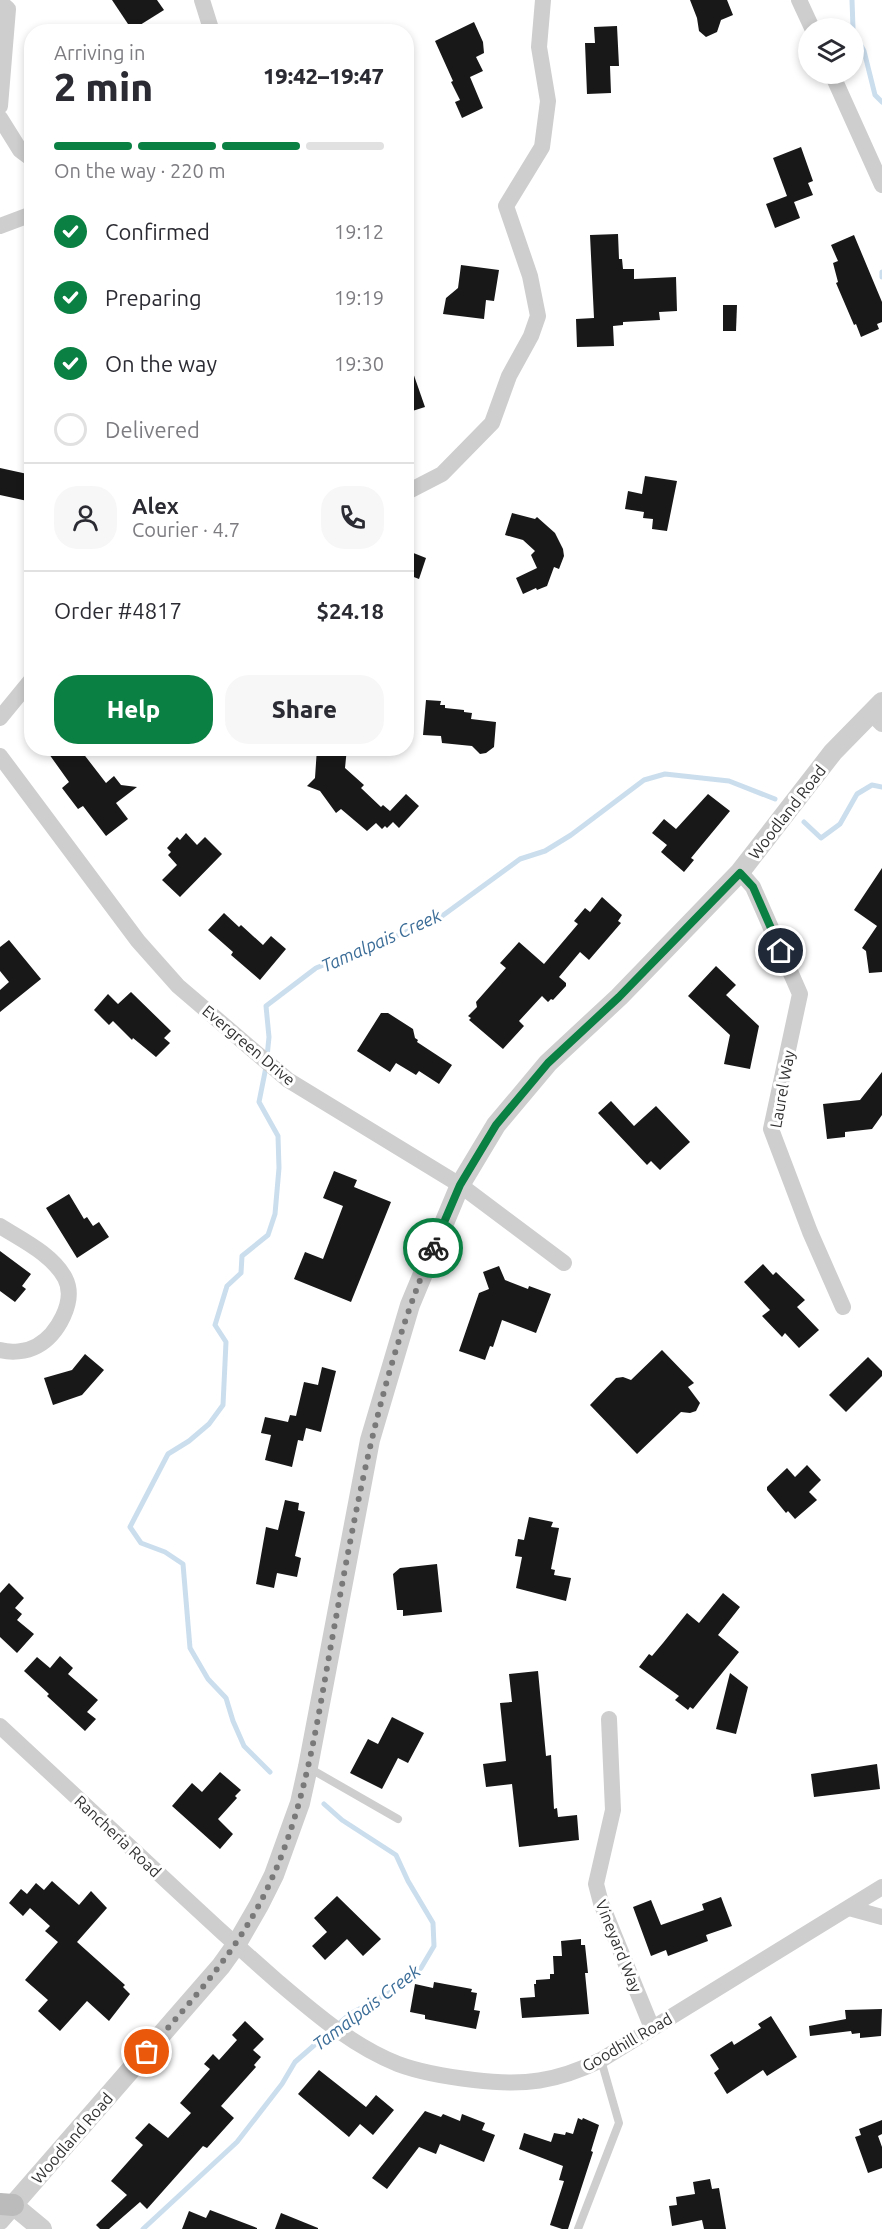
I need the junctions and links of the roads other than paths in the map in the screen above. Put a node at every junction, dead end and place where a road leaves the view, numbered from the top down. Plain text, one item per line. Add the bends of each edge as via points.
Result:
1 (202, 0) edge
2 (543, 0) edge
3 (799, 0) edge
4 (0, 2) edge
5 (807, 18) edge
6 (210, 24) edge
7 (837, 84) edge
8 (0, 106) edge
9 (0, 118) edge
10 (24, 153) edge
11 (882, 185) edge
12 (24, 217) edge
13 (0, 226) edge
14 (414, 488) edge
15 (24, 689) edge
16 (878, 713) edge
17 (0, 718) edge
18 (0, 756) edge
19 (740, 873) junction
20 (460, 1185) junction
21 (0, 1226) edge
22 (564, 1263) dead end
23 (843, 1307) dead end
24 (0, 1350) edge
25 (609, 1719) dead end
26 (0, 1726) edge
27 (308, 1767) junction
28 (398, 1819) dead end
29 (882, 1887) edge
30 (849, 1908) junction
31 (882, 1917) edge
32 (236, 1945) junction
33 (652, 2028) junction
34 (601, 2060) junction
35 (4, 2210) edge
36 (42, 2229) edge
37 (578, 2229) edge

1 - 6 street
2 - 14 street via 539,47 548,101 542,147 506,206 530,276 538,316 492,423 442,474
3 - 5 street
4 - 8 street via 8,9
7 - 11 street
9 - 10 street
12 - 13 street
15 - 17 street
16 - 19 street, Woodland Road via 833,752
18 - 20 street, Evergreen Drive via 138,941 178,986 288,1080
19 - 20 street, Woodland Road via 619,997 548,1063 496,1125
19 - 23 street, Laurel Way via 753,887 800,994 771,1129
20 - 22 street, Evergreen Drive
20 - 27 street, Woodland Road via 410,1305 370,1440
21 - 24 street via 56,1266 69,1291 62,1317 48,1338 23,1350
25 - 33 street, Vineyard Way via 614,1810 596,1884
26 - 32 street, Rancheria Road
27 - 28 lane
27 - 32 street, Woodland Road via 300,1803 274,1875
29 - 30 street, Goodhill Road
30 - 31 street
30 - 33 street, Goodhill Road
32 - 34 street, Goodhill Road via 341,2033 375,2053 415,2069 501,2084 552,2079
32 - 35 street, Woodland Road
33 - 34 street, Goodhill Road
34 - 37 lane via 619,2123
35 - 36 street

